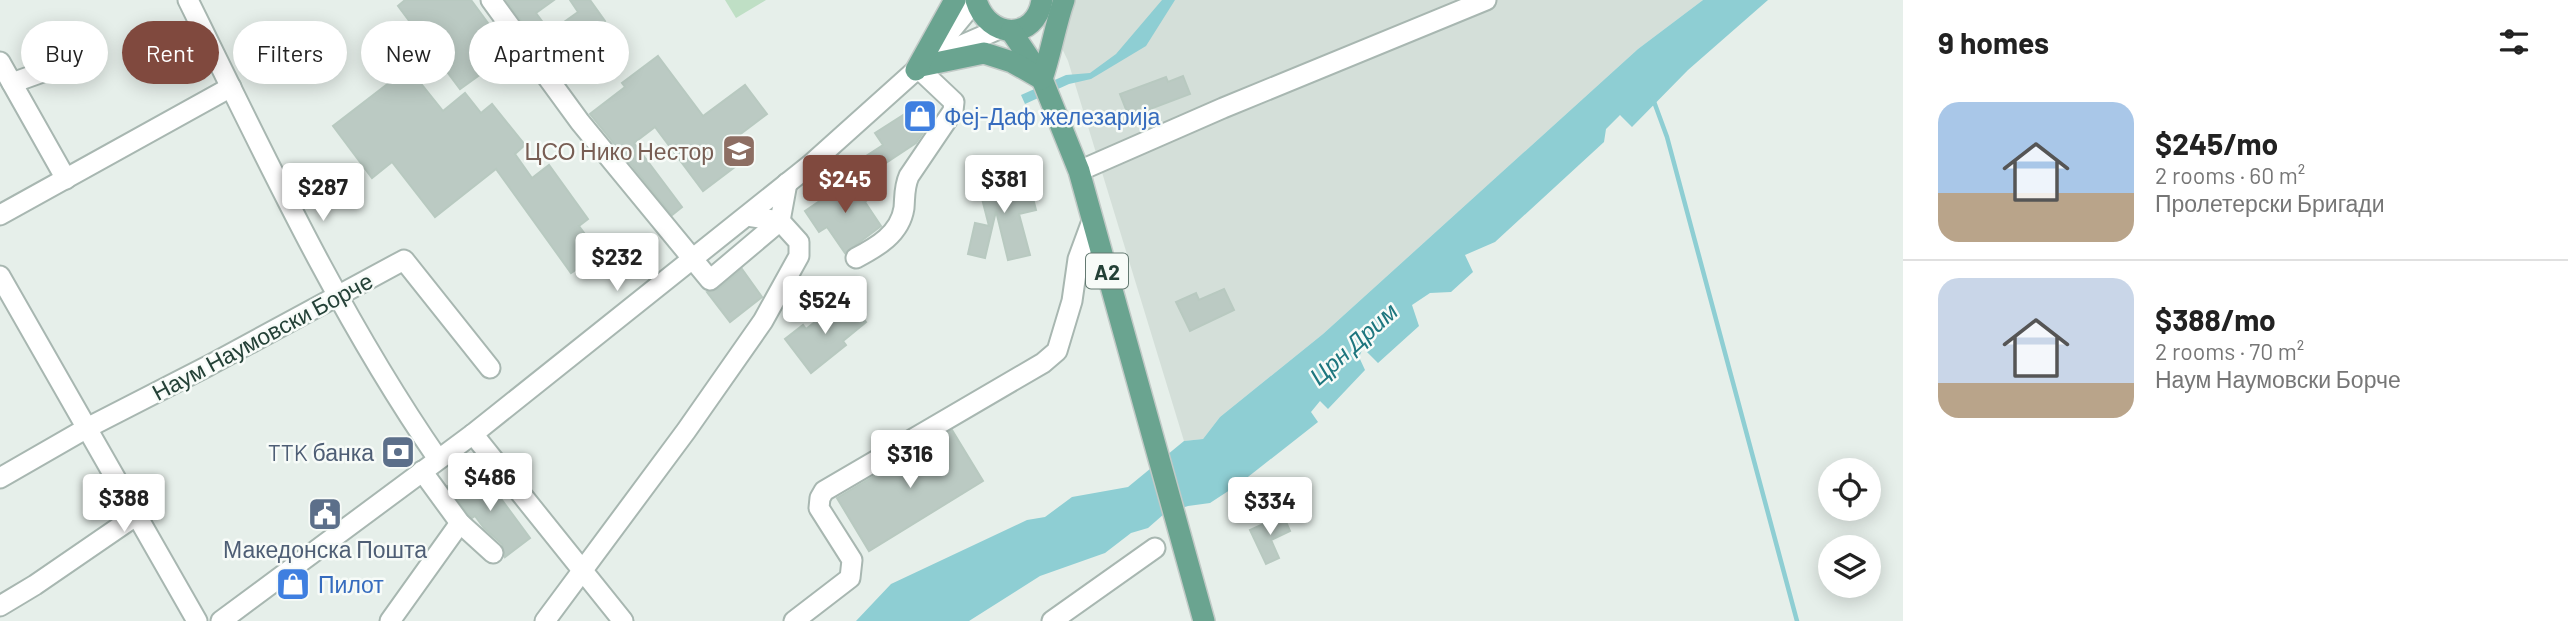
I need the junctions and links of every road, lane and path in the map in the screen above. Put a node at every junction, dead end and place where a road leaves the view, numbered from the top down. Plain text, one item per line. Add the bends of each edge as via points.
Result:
1 (188, 0) edge
2 (491, 0) edge
3 (955, 0) edge
4 (976, 0) edge
5 (1064, 0) edge
6 (1486, 0) edge
7 (1040, 7) edge
8 (1005, 30) junction
9 (0, 62) edge
10 (920, 66) junction
11 (1042, 78) junction
12 (21, 80) edge
13 (12, 83) junction
14 (231, 87) junction
15 (1079, 171) junction
16 (66, 179) junction
17 (787, 183) junction
18 (0, 215) edge
19 (747, 216) junction
20 (780, 221) junction
21 (1092, 221) junction
22 (856, 258) dead end
23 (692, 261) junction
24 (0, 276) edge
25 (338, 296) junction
26 (490, 368) dead end
27 (87, 428) junction
28 (473, 434) junction
29 (438, 459) junction
30 (422, 471) junction
31 (0, 478) edge
32 (136, 516) junction
33 (460, 523) junction
34 (1155, 548) dead end
35 (493, 553) dead end
36 (582, 571) junction
37 (0, 606) edge
38 (197, 621) edge
39 (221, 621) edge
40 (390, 621) edge
41 (546, 621) edge
42 (623, 621) edge
43 (794, 621) edge
44 (1052, 621) edge
45 (1204, 621) edge

1 - 14 street
2 - 23 street via 580,122
3 - 10 main road
4 - 8 main road, A2 via 988,22
4 - 10 street
5 - 11 main road
6 - 15 street
7 - 8 main road, A2 via 1032,22
7 - 11 main road, A2
8 - 10 street
8 - 11 main road, A2
9 - 13 street
10 - 11 main road via 984,53
10 - 17 street
10 - 22 street via 954,102 953,111 909,176 902,219 895,232
11 - 15 main road, A2
12 - 13 street
13 - 16 street
14 - 16 street
14 - 25 street
15 - 21 main road, A2
16 - 18 street
17 - 19 street
17 - 20 street
19 - 20 street
19 - 23 street
20 - 23 street via 710,280
20 - 36 street via 799,242 799,256 763,321
21 - 43 street via 1078,259 1057,351 824,491 819,508 852,561 850,578
21 - 45 main road, A2
23 - 28 street
24 - 27 street
25 - 26 street, Наум Наумовски Борче via 404,260
25 - 27 street, Наум Наумовски Борче
25 - 29 street via 393,393
27 - 31 street, Наум Наумовски Борче
27 - 32 street
28 - 29 street
28 - 36 street
29 - 30 street
30 - 33 street
30 - 39 street
32 - 37 street
32 - 38 street
33 - 35 street
33 - 40 street
34 - 44 street
36 - 41 street
36 - 42 street

